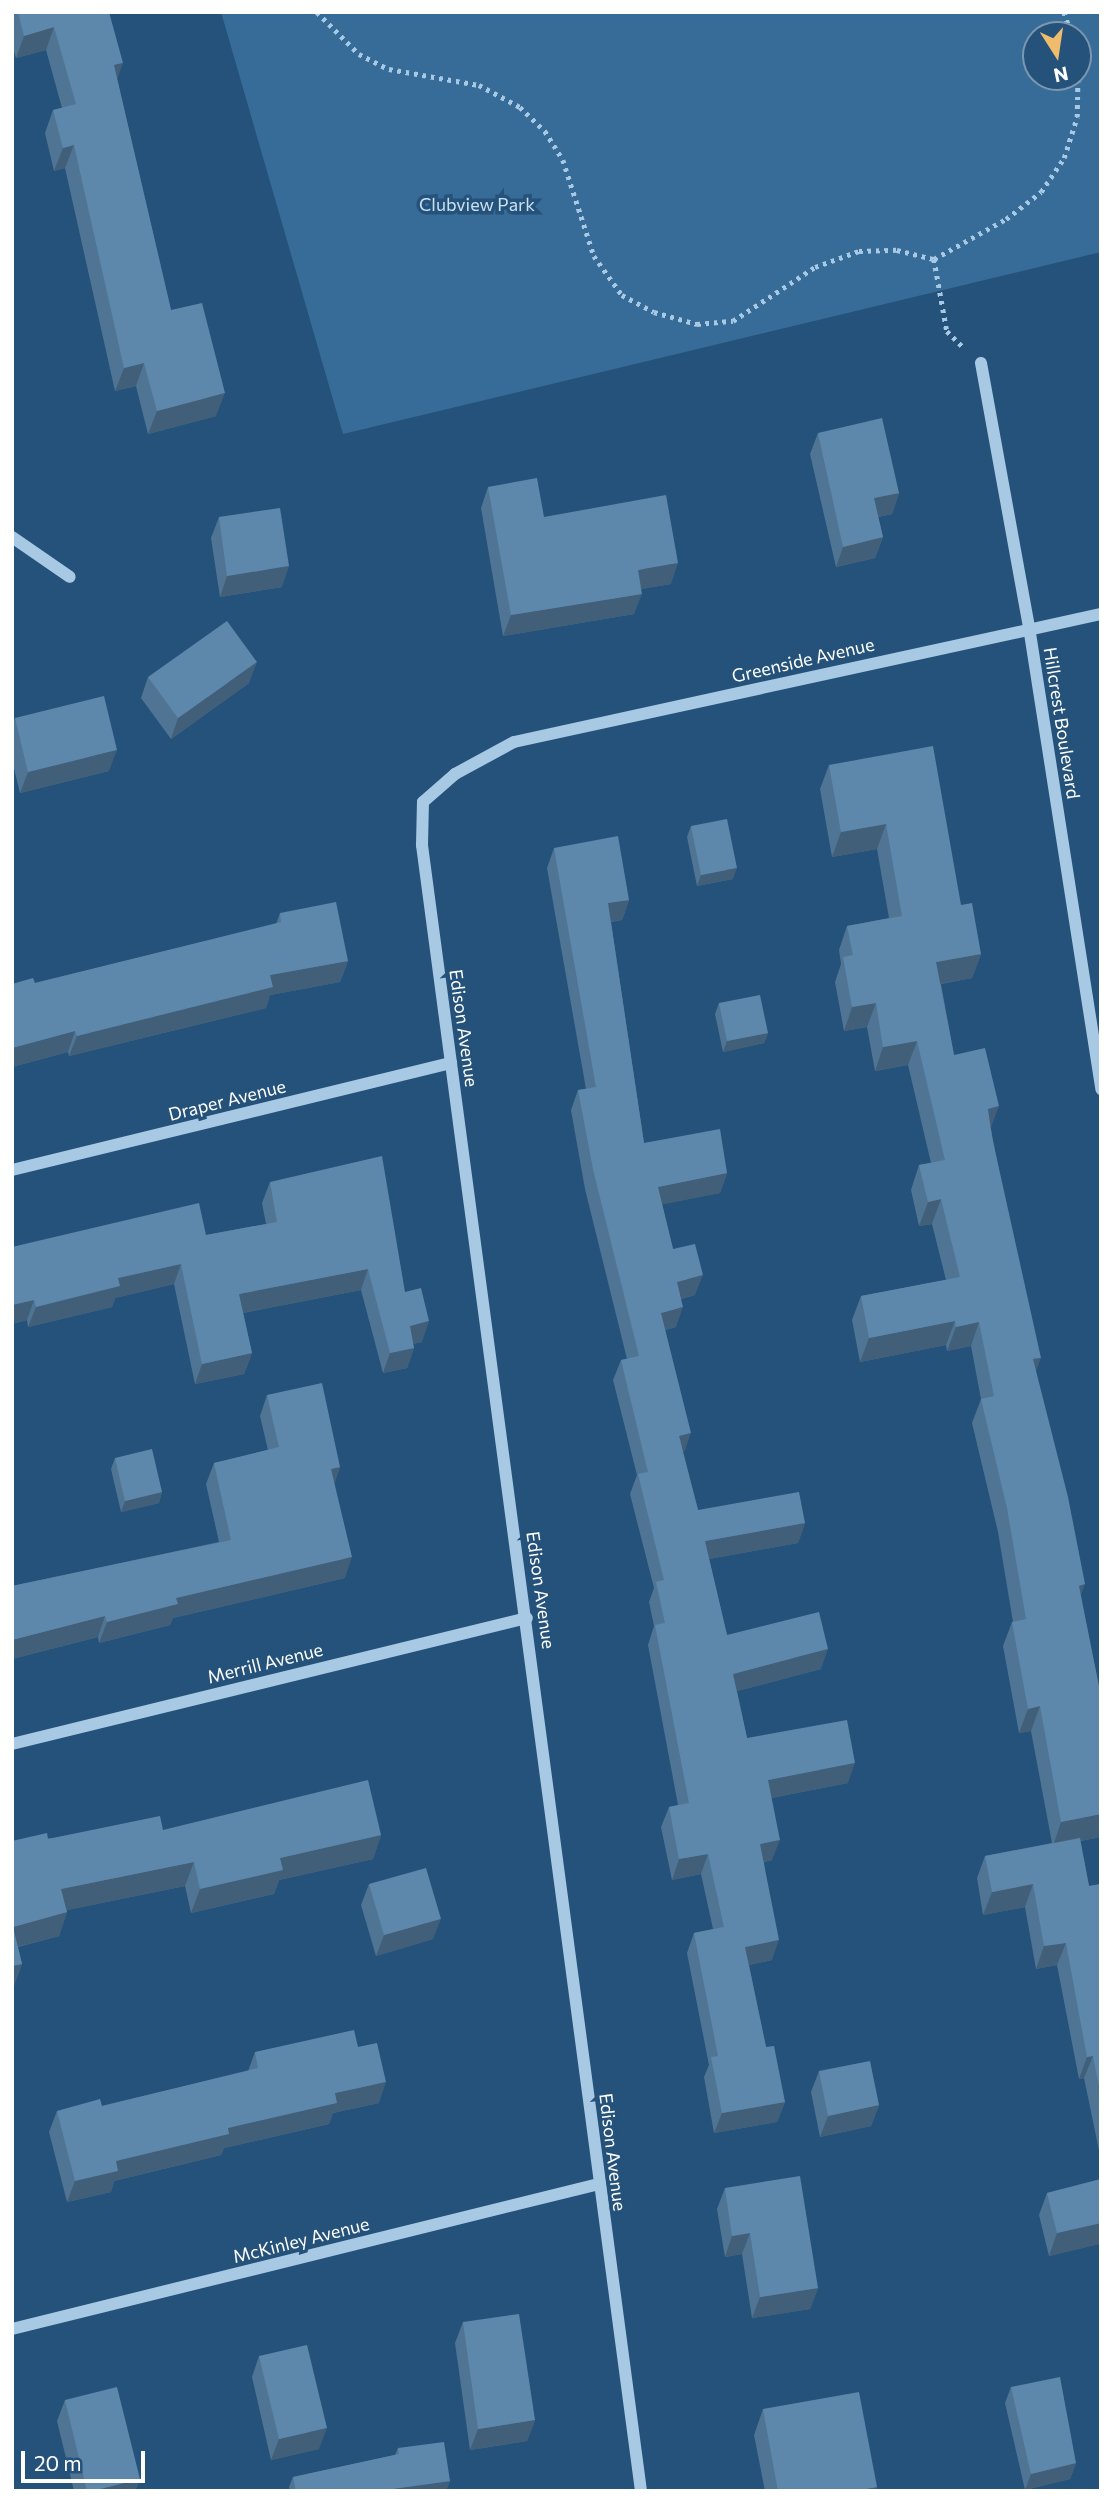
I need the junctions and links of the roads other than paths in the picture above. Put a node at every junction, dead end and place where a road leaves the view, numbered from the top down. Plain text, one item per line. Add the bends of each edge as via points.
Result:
1 (981, 363) road end
2 (12, 537) edge
3 (70, 577) dead end
4 (1101, 614) edge
5 (1029, 627) junction
6 (514, 742) joint
7 (451, 1063) junction
8 (1101, 1089) edge
9 (12, 1170) edge
10 (527, 1618) junction
11 (12, 1744) edge
12 (599, 2184) junction
13 (12, 2329) edge
14 (641, 2491) edge

1 - 5 street, Hillcrest Boulevard
2 - 3 street
4 - 5 street, Greenside Avenue
5 - 6 street, Greenside Avenue
5 - 8 street, Hillcrest Boulevard
6 - 7 street, Edison Avenue via 455,775 424,802 422,845
7 - 9 street, Draper Avenue
7 - 10 street, Edison Avenue
10 - 11 street, Merrill Avenue
10 - 12 street, Edison Avenue
12 - 13 street, McKinley Avenue
12 - 14 street, Edison Avenue

